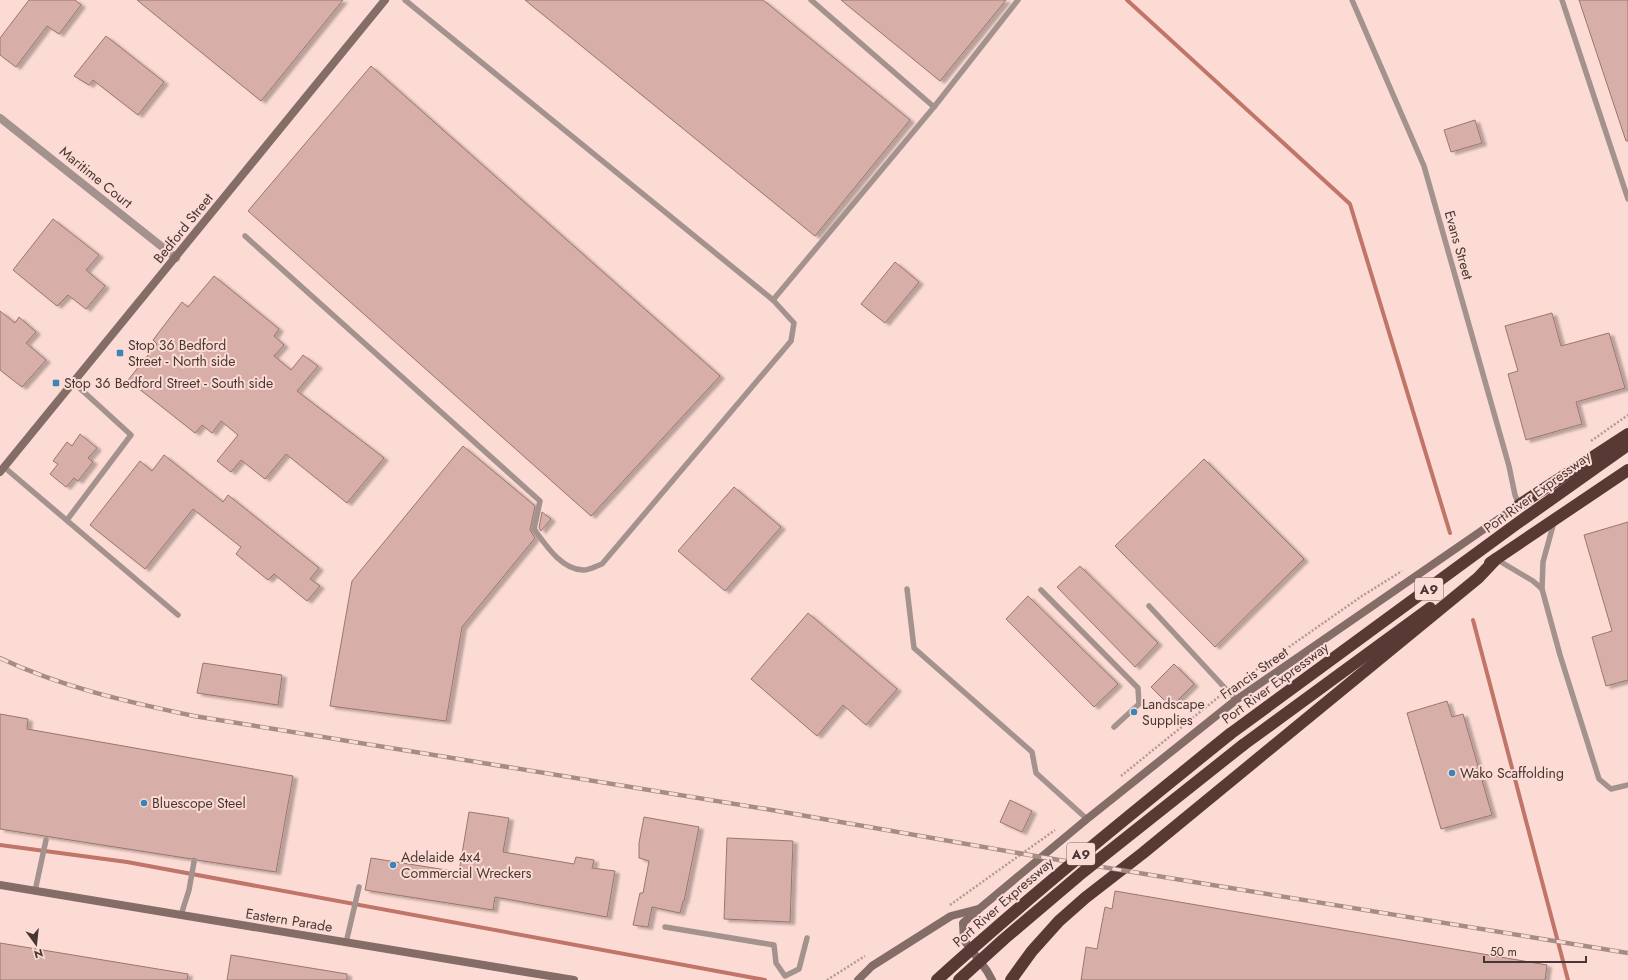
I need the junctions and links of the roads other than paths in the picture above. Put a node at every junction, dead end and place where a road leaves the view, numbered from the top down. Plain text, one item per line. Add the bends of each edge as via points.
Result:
1 (386, 0) edge
2 (405, 0) edge
3 (811, 0) edge
4 (1018, 0) edge
5 (1352, 0) edge
6 (1562, 0) edge
7 (934, 107) junction
8 (0, 118) edge
9 (1628, 199) edge
10 (245, 236) dead end
11 (176, 258) junction
12 (773, 300) junction
13 (73, 382) junction
14 (1628, 434) edge
15 (1628, 445) edge
16 (2, 470) edge
17 (1628, 470) edge
18 (1519, 505) junction
19 (1555, 518) junction
20 (67, 520) junction
21 (1496, 559) junction
22 (907, 589) dead end
23 (1542, 589) junction
24 (1041, 590) dead end
25 (1149, 606) dead end
26 (178, 615) dead end
27 (1236, 700) junction
28 (1114, 727) dead end
29 (1628, 785) edge
30 (1087, 819) junction
31 (46, 840) dead end
32 (194, 862) dead end
33 (0, 885) edge
34 (359, 887) dead end
35 (35, 891) junction
36 (979, 909) junction
37 (181, 916) junction
38 (665, 927) dead end
39 (808, 938) dead end
40 (346, 943) junction
41 (574, 980) edge
42 (858, 980) edge
43 (937, 980) edge
44 (959, 980) edge
45 (992, 980) edge
46 (1011, 980) edge

1 - 11 main road, Bedford Street
2 - 12 lane
3 - 7 lane
4 - 7 lane
5 - 18 lane, Evans Street via 1424,166
6 - 9 lane
7 - 12 lane
8 - 11 street, Maritime Court
10 - 12 lane via 540,501 534,529 554,555 568,566 584,570 602,564 791,341 794,323
11 - 13 main road, Bedford Street
13 - 16 main road, Bedford Street
13 - 20 lane via 131,435
14 - 18 highway
15 - 43 highway, Port River Expressway / A9, bridge via 1230,734 1083,852
16 - 20 lane
17 - 19 highway, Port River Expressway / A9
18 - 27 main road, Francis Street
19 - 21 highway, Port River Expressway / A9
19 - 23 lane via 1543,562
20 - 26 lane
21 - 23 lane via 1533,580
21 - 44 highway, Port River Expressway / A9, bridge via 1243,745 1083,872
21 - 46 highway via 1478,578 1085,898 1032,951
22 - 30 lane via 914,648 1032,752 1036,773
23 - 29 lane via 1560,656 1599,779 1611,789
24 - 28 lane via 1138,688 1139,704
25 - 27 lane
27 - 30 main road, Francis Street
30 - 36 main road, Francis Street
31 - 35 lane
32 - 37 lane
33 - 35 main road, Eastern Parade
34 - 40 lane
35 - 37 main road, Eastern Parade
36 - 42 main road via 951,916 872,966
36 - 45 main road, Francis Street via 963,923 964,940
37 - 40 main road, Eastern Parade
38 - 39 lane via 774,945 776,964 785,976 798,969
40 - 41 main road, Eastern Parade

